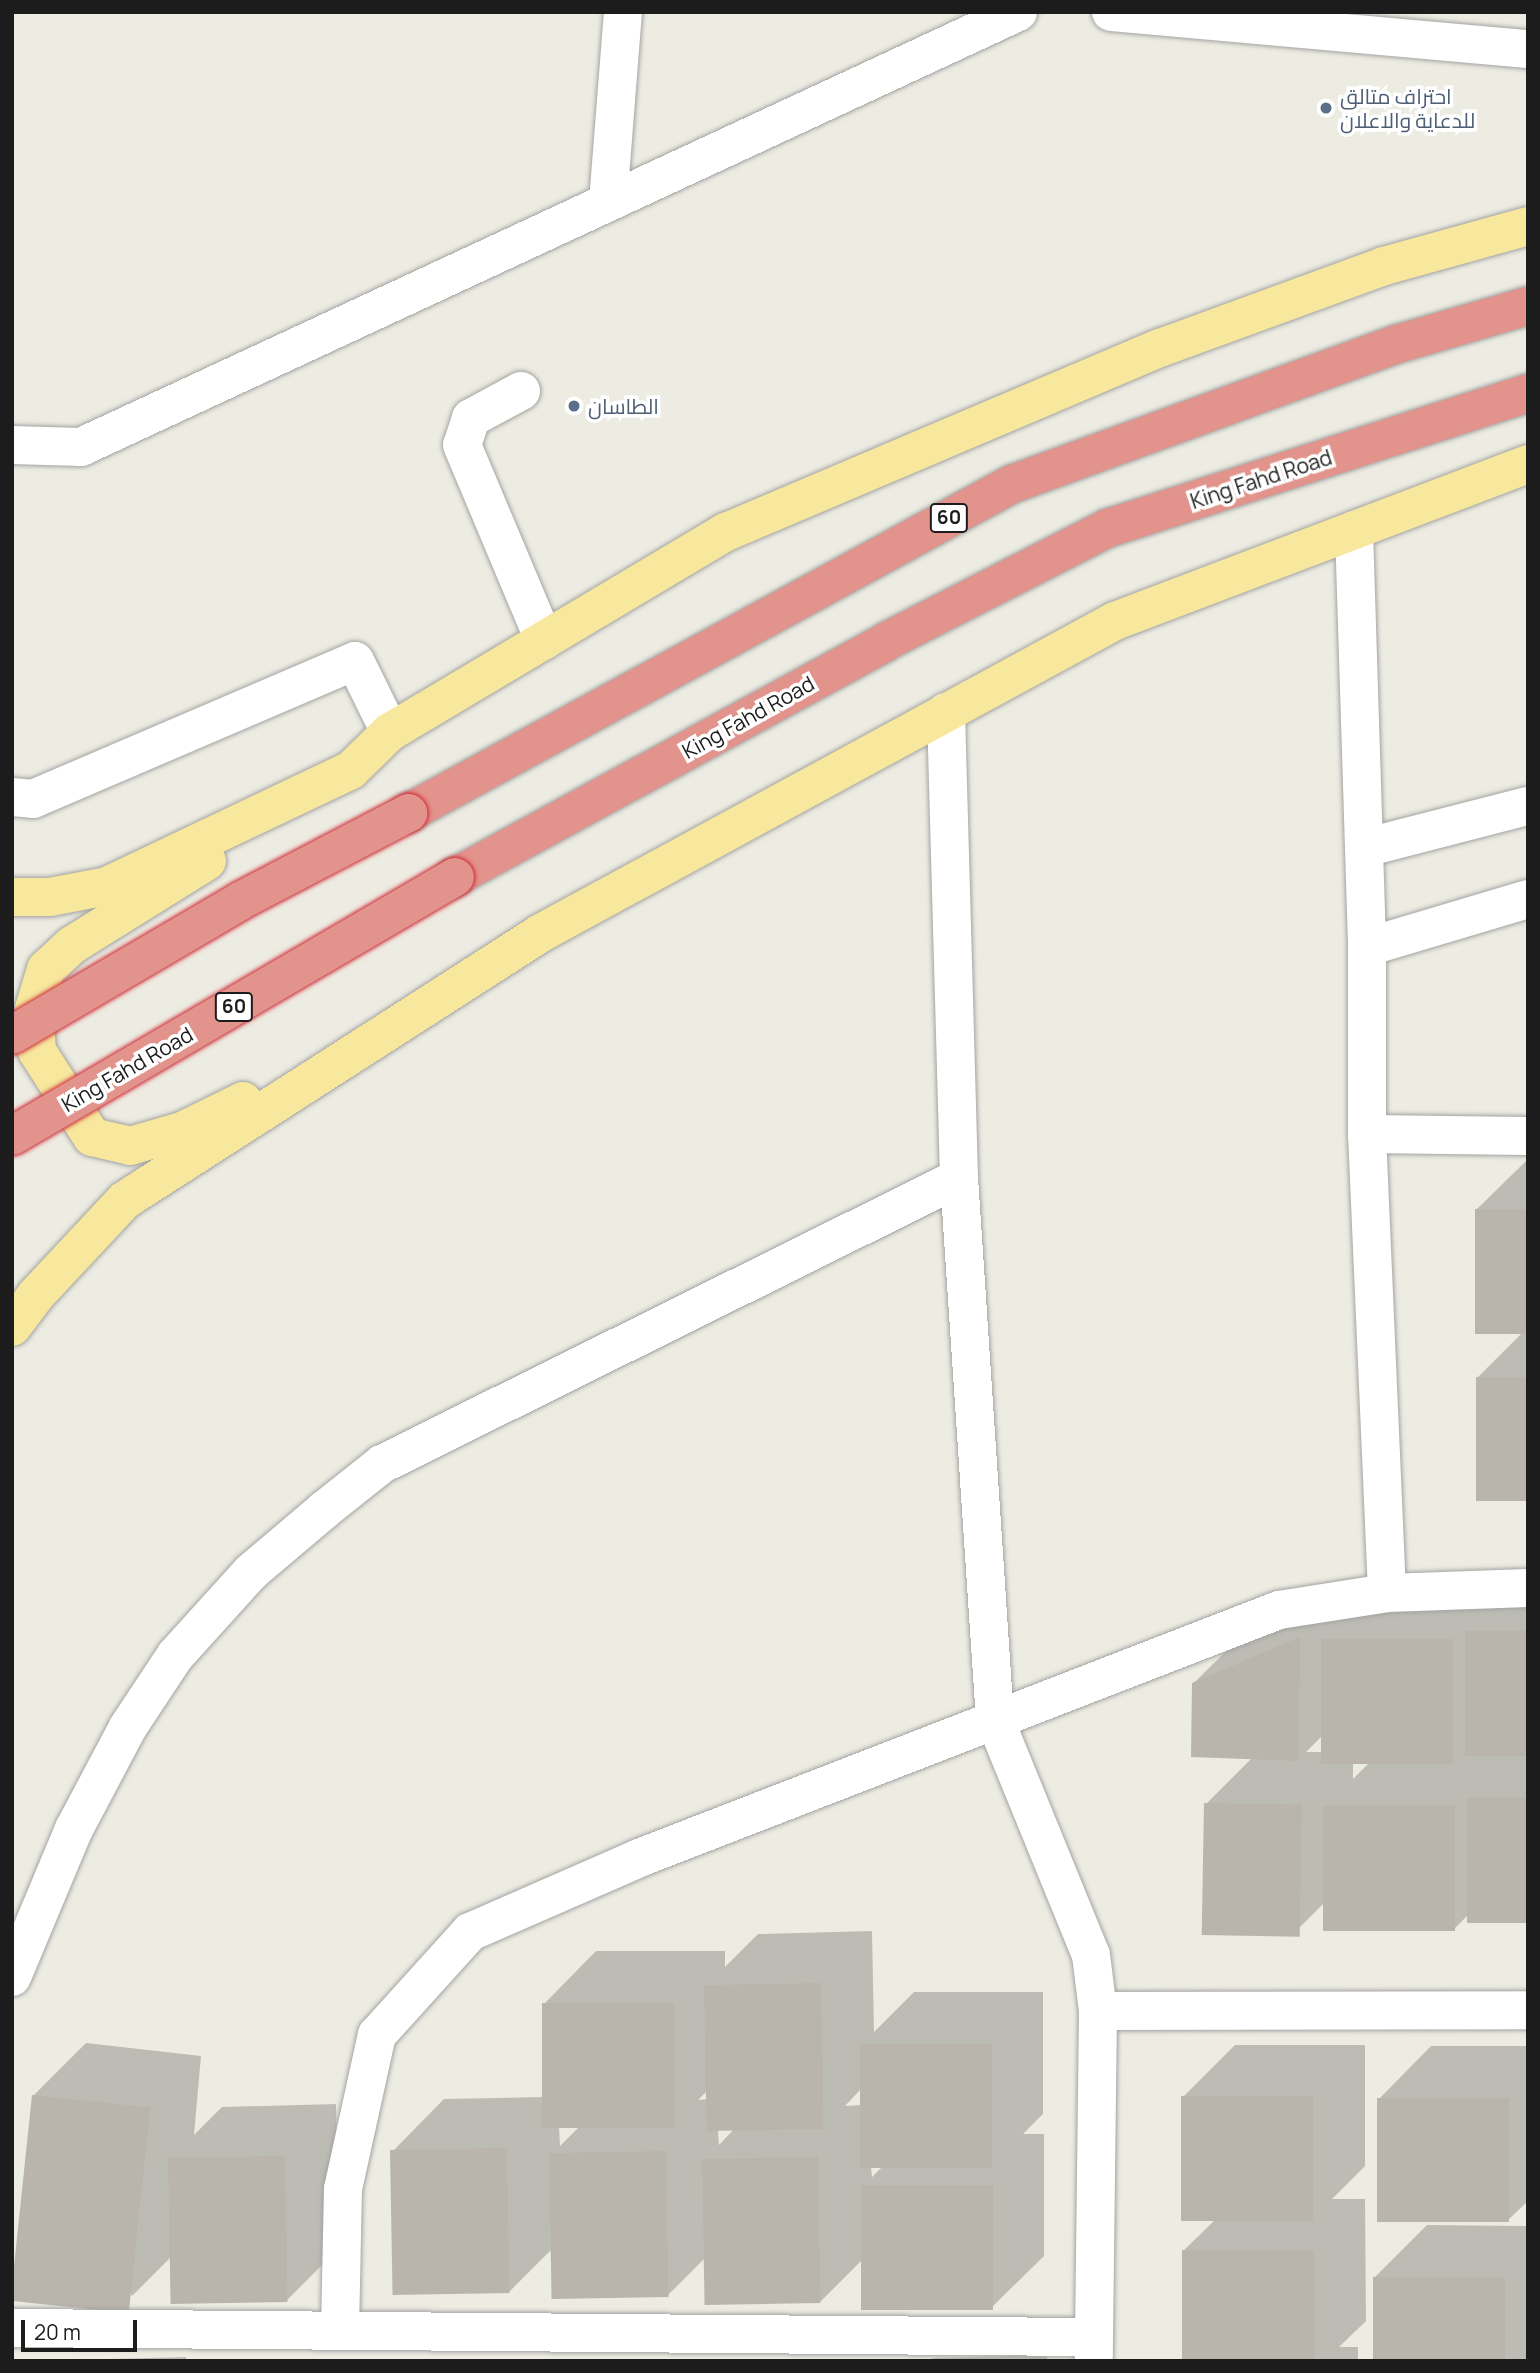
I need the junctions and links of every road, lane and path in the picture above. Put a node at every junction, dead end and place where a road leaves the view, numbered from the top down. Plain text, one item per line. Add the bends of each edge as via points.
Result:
1 (623, 12) edge
2 (1018, 12) edge
3 (1111, 12) edge
4 (1528, 49) edge
5 (608, 202) junction
6 (1528, 226) edge
7 (1528, 306) edge
8 (521, 391) dead end
9 (1528, 393) edge
10 (12, 445) edge
11 (1528, 464) edge
12 (1354, 530) junction
13 (544, 640) junction
14 (946, 712) junction
15 (390, 732) junction
16 (351, 770) junction
17 (12, 797) edge
18 (1528, 806) edge
19 (1364, 848) junction
20 (12, 897) edge
21 (1528, 899) edge
22 (1367, 947) junction
23 (416, 1017) junction
24 (12, 1035) edge
25 (1367, 1134) junction
26 (12, 1136) edge
27 (1528, 1136) edge
28 (959, 1178) junction
29 (12, 1328) edge
30 (1528, 1588) edge
31 (1387, 1592) junction
32 (995, 1720) junction
33 (12, 1978) edge
34 (1528, 2010) edge
35 (1098, 2011) junction
36 (12, 2328) edge
37 (340, 2331) junction
38 (1094, 2349) edge

1 - 5 street
2 - 5 street
3 - 4 street
5 - 10 street via 81,447
6 - 13 main road via 1384,266 1160,348 846,485 726,532
7 - 24 highway, 60, bridge via 1398,344 1012,484 240,901
8 - 13 street via 471,418 462,445
9 - 26 highway, King Fahd Road / 60, bridge via 1108,528 887,641 455,877
11 - 12 main road
12 - 14 main road via 1115,621
12 - 19 street
13 - 15 main road
14 - 23 main road via 539,934
14 - 28 street
15 - 16 main road
15 - 17 street via 355,661 33,799
16 - 20 main road via 107,886 50,897
16 - 23 main road via 72,945 46,969 34,1009 37,1051 92,1136 130,1146 182,1131
18 - 19 street
19 - 22 street
21 - 22 street
22 - 25 street
23 - 29 main road via 125,1200 36,1295
25 - 27 street
25 - 31 street
28 - 32 street
28 - 33 street via 382,1464 324,1510 251,1572 176,1656 128,1727 74,1829
30 - 31 street
31 - 32 street via 1279,1610
32 - 35 street via 1091,1955
32 - 37 street via 639,1858 470,1932 377,2035 343,2189
34 - 35 street
35 - 38 street
36 - 37 street
37 - 38 street

